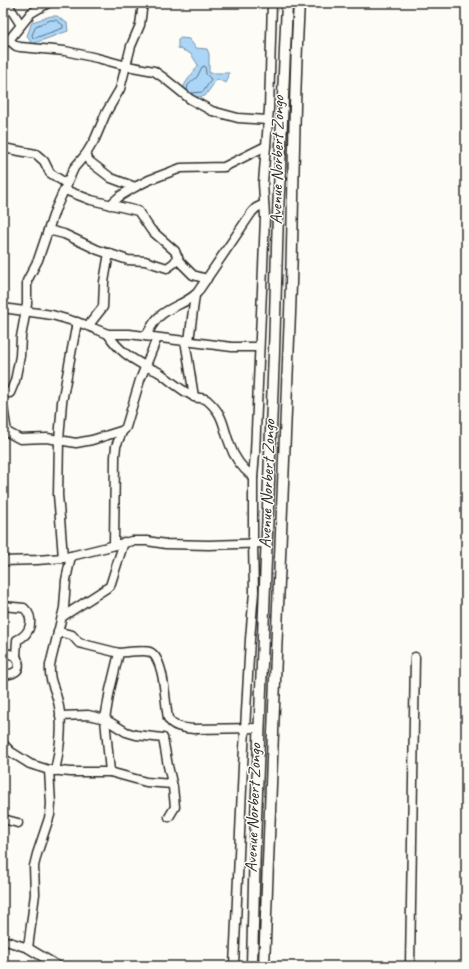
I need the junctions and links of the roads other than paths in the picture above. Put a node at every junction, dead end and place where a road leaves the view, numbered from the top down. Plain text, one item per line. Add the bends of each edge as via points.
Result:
1 (7, 3) edge
2 (48, 3) edge
3 (143, 3) edge
4 (272, 3) edge
5 (287, 3) edge
6 (299, 3) edge
7 (21, 25) junction
8 (6, 42) edge
9 (127, 66) junction
10 (267, 120) junction
11 (266, 146) junction
12 (3, 148) edge
13 (86, 154) junction
14 (66, 187) junction
15 (135, 187) junction
16 (264, 204) junction
17 (110, 205) junction
18 (48, 230) junction
19 (110, 253) junction
20 (178, 257) junction
21 (207, 279) junction
22 (194, 296) junction
23 (3, 308) edge
24 (26, 311) junction
25 (77, 322) junction
26 (88, 326) junction
27 (108, 334) junction
28 (146, 336) junction
29 (157, 338) junction
30 (187, 341) junction
31 (259, 347) junction
32 (146, 366) junction
33 (3, 393) edge
34 (194, 397) junction
35 (3, 407) edge
36 (3, 411) edge
37 (123, 430) junction
38 (59, 440) junction
39 (253, 477) junction
40 (124, 542) junction
41 (253, 543) junction
42 (267, 543) junction
43 (114, 545) junction
44 (67, 557) junction
45 (3, 561) edge
46 (3, 606) edge
47 (62, 617) junction
48 (58, 632) junction
49 (3, 652) edge
50 (119, 652) junction
51 (16, 656) junction
52 (415, 657) dead end
53 (3, 675) edge
54 (60, 716) junction
55 (105, 719) junction
56 (245, 728) junction
57 (260, 728) junction
58 (3, 744) edge
59 (52, 771) junction
60 (110, 772) junction
61 (172, 784) junction
62 (169, 817) dead end
63 (3, 819) edge
64 (18, 823) dead end
65 (3, 940) edge
66 (28, 948) junction
67 (58, 966) edge
68 (234, 966) edge
69 (252, 966) edge
70 (264, 966) edge
71 (410, 966) edge

1 - 7 street
2 - 7 street via 30,13
3 - 9 street via 140,25 131,46
4 - 10 street
5 - 42 main road, Avenue Norbert Zongo
6 - 70 main road, Avenue Norbert Zongo via 290,313
7 - 8 street
8 - 9 street via 20,47 65,51
9 - 10 street via 154,71 190,99 212,111 238,118
9 - 13 street via 120,89
10 - 11 street
11 - 15 street via 224,167 181,168
11 - 16 street
12 - 14 street via 36,154 44,161 50,173
13 - 14 street via 74,168
13 - 15 street via 89,161 111,178
14 - 17 street via 91,200
14 - 18 street
15 - 17 street
16 - 21 street via 252,212
16 - 31 street
17 - 20 street via 140,212 151,230 175,251
18 - 19 street
18 - 24 street via 38,260 27,281
19 - 20 street via 128,260 144,261 167,268 172,266
19 - 26 street via 103,308
20 - 21 street via 193,275
21 - 22 street
22 - 28 street via 162,314
22 - 30 street
23 - 24 street
24 - 25 street
24 - 33 street via 13,386 10,393
25 - 26 street
25 - 38 street via 62,402
26 - 27 street
27 - 28 street
27 - 32 street via 120,350
28 - 29 street
29 - 30 street
29 - 32 street
30 - 31 street via 232,347
30 - 34 street
31 - 39 street
32 - 34 street
32 - 37 street
34 - 39 street via 206,400 220,415 229,445 244,470
35 - 36 street
36 - 38 street via 6,432 17,438
37 - 38 street via 85,442 71,443
37 - 43 street via 116,446 115,457
38 - 44 street via 58,495
39 - 41 street
40 - 41 street via 143,540 166,544 209,545
40 - 43 street
40 - 47 street via 110,586
41 - 42 street
41 - 56 street via 254,592
42 - 57 main road, Avenue Norbert Zongo
43 - 44 street
44 - 45 street
44 - 47 street
46 - 51 street via 24,608 31,620 28,631 17,640
47 - 48 street
48 - 50 street via 72,636 79,643
48 - 54 street via 50,665 50,680
49 - 51 street
50 - 55 street
50 - 56 street via 153,654 160,668 168,718 174,725 193,729
51 - 53 street via 18,670
52 - 71 street
54 - 55 street via 88,715
54 - 59 street via 60,749
55 - 60 street
55 - 61 street via 126,732 164,738
56 - 57 street
56 - 68 street
57 - 69 main road, Avenue Norbert Zongo
58 - 59 street via 30,764
59 - 60 street
59 - 66 street via 50,815 34,866 35,894
60 - 61 street via 141,781
61 - 62 street via 175,807
63 - 64 street
65 - 66 street
66 - 67 street

